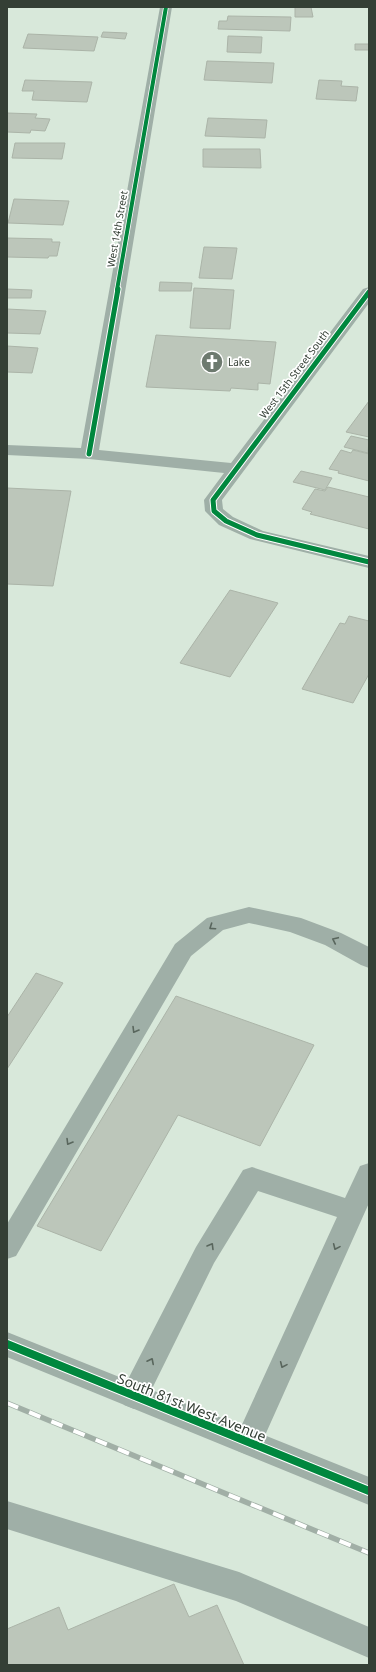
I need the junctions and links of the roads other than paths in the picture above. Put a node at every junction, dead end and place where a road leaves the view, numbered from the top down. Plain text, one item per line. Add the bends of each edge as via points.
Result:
1 (166, 7) edge
2 (369, 292) edge
3 (7, 450) edge
4 (89, 454) junction
5 (236, 469) junction
6 (369, 562) edge
7 (369, 959) edge
8 (369, 1174) edge
9 (352, 1211) junction
10 (7, 1248) edge
11 (7, 1344) edge
12 (134, 1396) junction
13 (248, 1442) junction
14 (369, 1491) edge
15 (7, 1515) edge
16 (369, 1643) edge

1 - 4 street, West 14th Street
2 - 5 street, West 15th Street South
3 - 4 street
4 - 5 street
5 - 6 street, West 15th Street South via 213,500 214,511 226,521 257,535
7 -> 10 street via 333,939 294,924 249,915 215,924 183,950
8 - 9 street
12 -> 9 street via 205,1255 252,1178
9 -> 13 street
11 - 12 street, South 81st West Avenue
12 - 13 street, South 81st West Avenue
13 - 14 street, South 81st West Avenue
15 - 16 street via 239,1587

